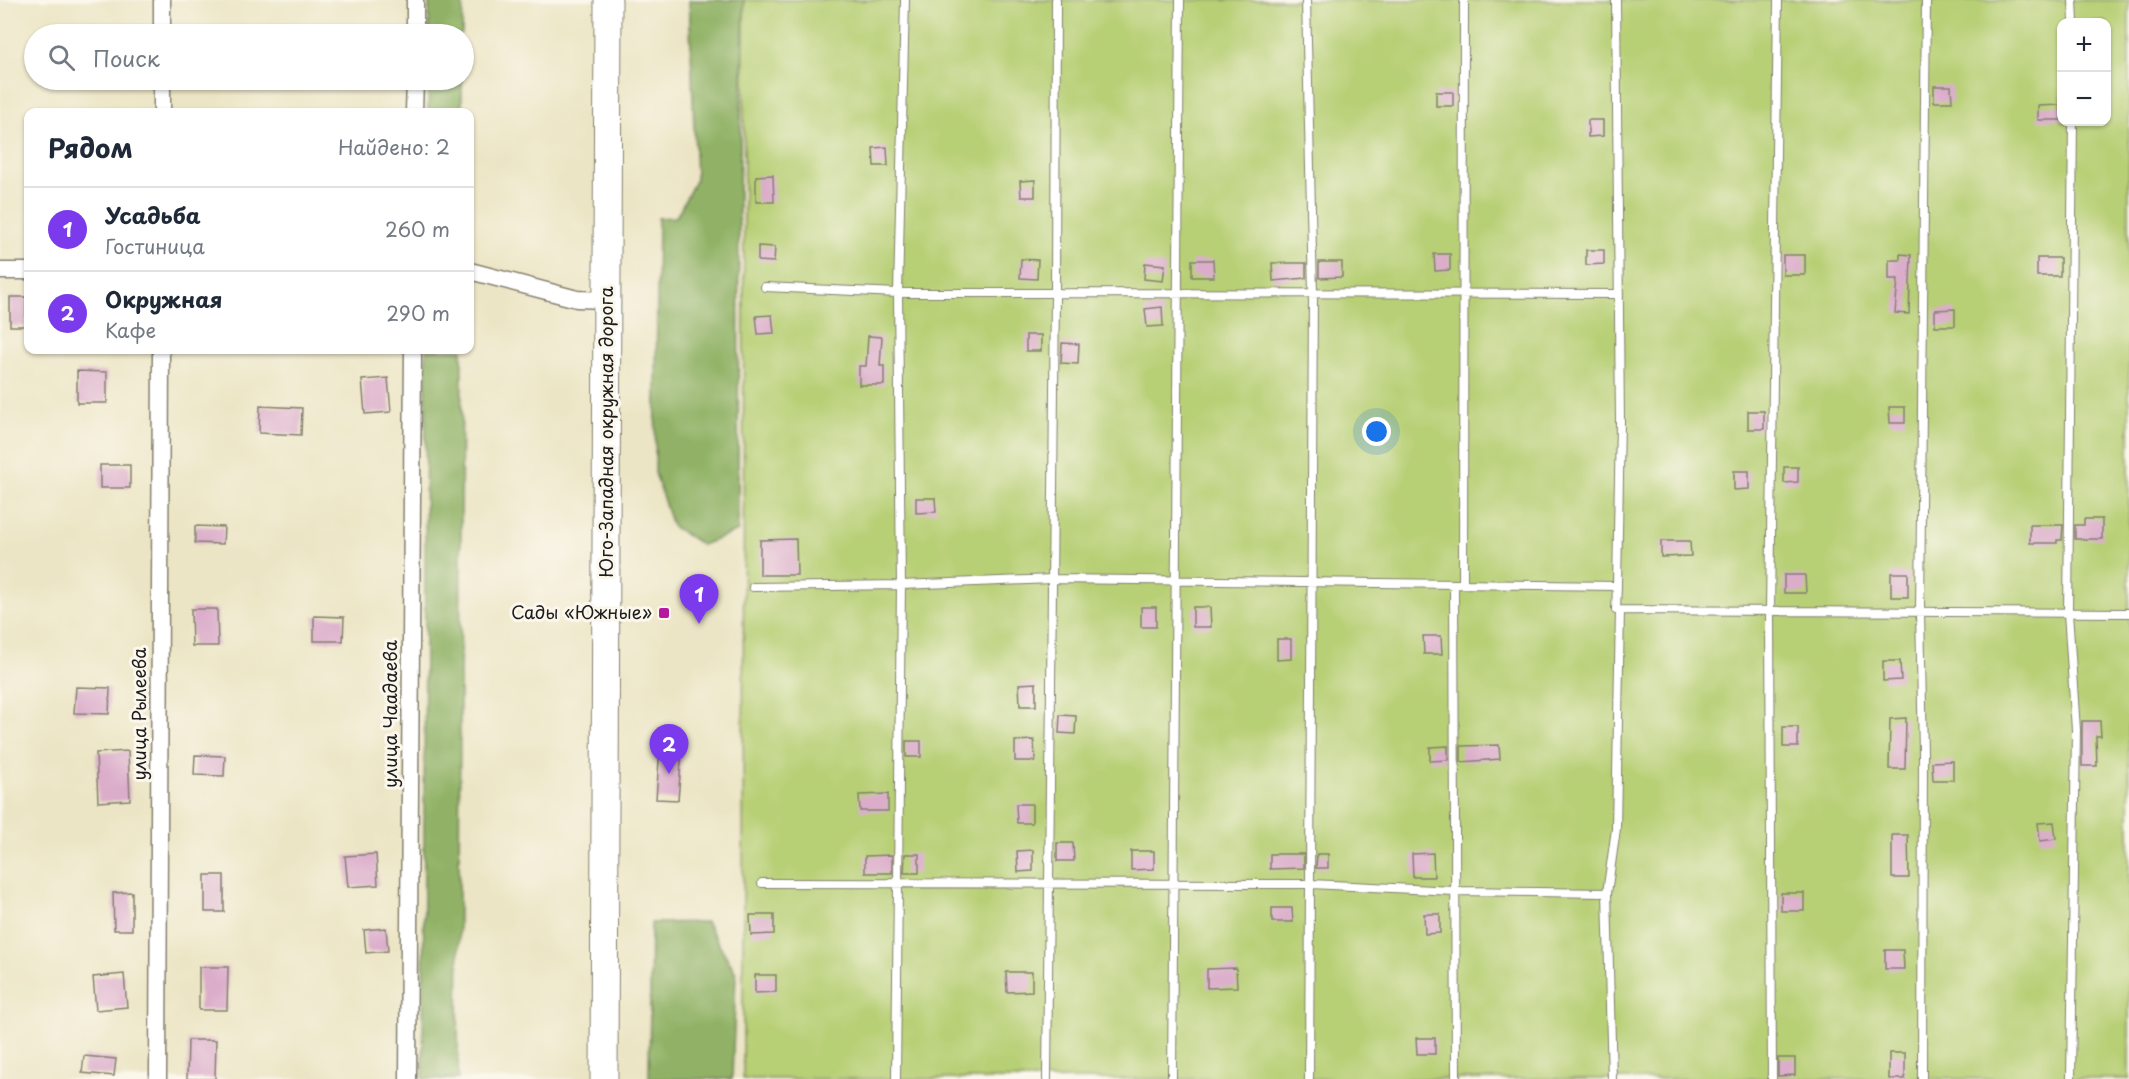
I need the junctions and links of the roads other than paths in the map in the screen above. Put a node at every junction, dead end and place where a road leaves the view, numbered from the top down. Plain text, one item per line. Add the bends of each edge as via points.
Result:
1 (162, 0) edge
2 (415, 0) edge
3 (608, 0) edge
4 (905, 0) edge
5 (1056, 0) edge
6 (1180, 0) edge
7 (1306, 0) edge
8 (1464, 0) edge
9 (1616, 0) edge
10 (1778, 0) edge
11 (1926, 0) edge
12 (2073, 0) edge
13 (2074, 18) edge
14 (162, 24) edge
15 (415, 24) edge
16 (162, 90) edge
17 (415, 90) edge
18 (162, 108) edge
19 (414, 108) edge
20 (2073, 126) edge
21 (0, 271) edge
22 (24, 271) edge
23 (474, 272) edge
24 (765, 287) dead end
25 (898, 293) junction
26 (1055, 293) junction
27 (1313, 293) junction
28 (1177, 294) junction
29 (1465, 294) junction
30 (1619, 294) junction
31 (607, 300) junction
32 (162, 354) edge
33 (413, 354) edge
34 (1053, 579) junction
35 (1174, 581) junction
36 (1310, 583) junction
37 (1459, 584) junction
38 (901, 585) junction
39 (1617, 586) junction
40 (753, 587) dead end
41 (1620, 610) junction
42 (1770, 611) junction
43 (1920, 612) junction
44 (2068, 613) junction
45 (2129, 613) edge
46 (762, 883) dead end
47 (899, 884) junction
48 (1048, 884) junction
49 (1311, 884) junction
50 (1173, 885) junction
51 (1454, 891) junction
52 (1607, 893) junction
53 (159, 1079) edge
54 (408, 1079) edge
55 (604, 1079) edge
56 (896, 1079) edge
57 (1047, 1079) edge
58 (1172, 1079) edge
59 (1309, 1079) edge
60 (1456, 1079) edge
61 (1612, 1079) edge
62 (1772, 1079) edge
63 (1922, 1079) edge
64 (2071, 1079) edge

1 - 14 street
2 - 15 street
3 - 31 highway, Юго-Западная окружная дорога
4 - 25 lane
5 - 26 lane
6 - 28 lane
7 - 27 lane
8 - 29 lane
9 - 30 lane
10 - 42 lane
11 - 43 lane
12 - 13 lane
16 - 18 street
17 - 19 street
20 - 44 lane
21 - 22 street
23 - 31 street via 577,299
24 - 25 lane
25 - 26 lane
25 - 38 lane
26 - 28 lane
26 - 34 lane
27 - 28 lane
27 - 29 lane
27 - 36 lane
28 - 35 lane
29 - 30 lane
29 - 37 lane
30 - 39 lane
31 - 55 highway, Юго-Западная окружная дорога
32 - 53 street, улица Рылеева
33 - 54 street, улица Чаадаева
34 - 35 lane
34 - 38 lane
34 - 48 lane
35 - 36 lane
35 - 50 lane
36 - 37 lane
36 - 49 lane
37 - 39 lane
37 - 51 lane
38 - 40 lane
38 - 47 lane
39 - 41 lane via 1616,610
41 - 42 lane
41 - 52 lane via 1616,829
42 - 43 lane
42 - 62 lane
43 - 44 lane
43 - 63 lane
44 - 45 lane
44 - 64 lane via 2076,730
46 - 47 lane
47 - 48 lane
47 - 56 lane
48 - 50 lane
48 - 57 lane
49 - 50 lane
49 - 51 lane
49 - 59 lane
50 - 58 lane
51 - 52 lane
51 - 60 lane
52 - 61 lane

